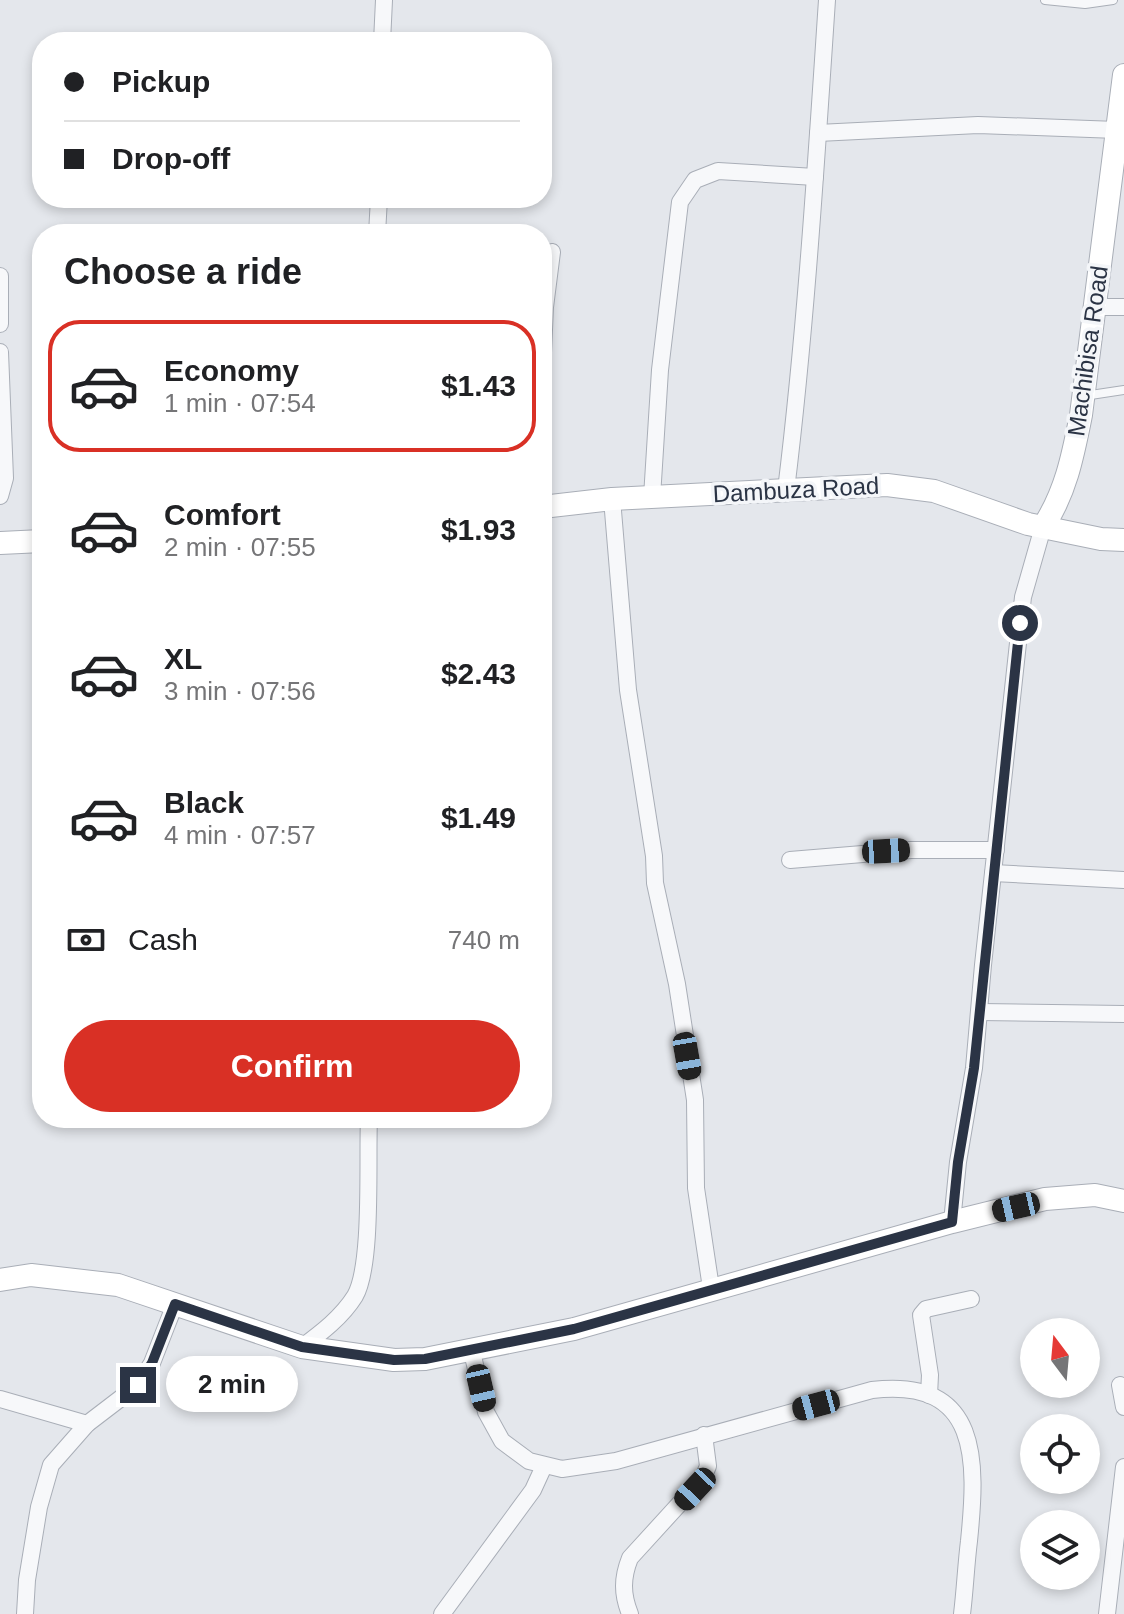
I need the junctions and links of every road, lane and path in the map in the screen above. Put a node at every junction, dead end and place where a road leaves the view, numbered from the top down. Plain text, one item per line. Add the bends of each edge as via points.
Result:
1 (384, 0) edge
2 (827, 0) edge
3 (1045, 0) edge
4 (1113, 0) edge
5 (382, 32) edge
6 (1124, 75) edge
7 (818, 133) junction
8 (1119, 142) edge
9 (815, 177) junction
10 (0, 276) edge
11 (1096, 307) junction
12 (1124, 307) edge
13 (0, 324) edge
14 (0, 352) edge
15 (1124, 390) edge
16 (1083, 396) junction
17 (786, 490) junction
18 (0, 496) edge
19 (652, 497) junction
20 (612, 499) junction
21 (552, 506) edge
22 (1043, 527) junction
23 (1124, 540) edge
24 (32, 541) edge
25 (0, 543) edge
26 (996, 850) junction
27 (790, 860) dead end
28 (993, 873) junction
29 (1124, 880) edge
30 (980, 1012) junction
31 (1124, 1014) edge
32 (369, 1128) edge
33 (1124, 1201) edge
34 (952, 1222) junction
35 (0, 1264) edge
36 (10, 1278) edge
37 (711, 1288) junction
38 (971, 1299) dead end
39 (175, 1304) junction
40 (302, 1347) junction
41 (472, 1352) junction
42 (1120, 1385) dead end
43 (929, 1395) junction
44 (0, 1399) edge
45 (1124, 1407) edge
46 (87, 1424) junction
47 (704, 1435) junction
48 (544, 1466) junction
49 (1124, 1467) edge
50 (25, 1614) edge
51 (442, 1614) edge
52 (630, 1614) edge
53 (962, 1614) edge
54 (1107, 1614) edge

1 - 5 street
2 - 7 street
3 - 4 lane
6 - 8 street, Machibisa Road
7 - 8 street via 978,125
7 - 9 street
8 - 11 street, Machibisa Road
9 - 17 street
9 - 19 street via 718,171 695,180 680,202 660,370
10 - 13 street
11 - 12 street
11 - 16 street, Machibisa Road
14 - 18 street via 5,478
15 - 16 lane
16 - 22 street, Machibisa Road via 1070,470
17 - 19 street, Dambuza Road
17 - 22 street, Dambuza Road via 922,488
19 - 20 street, Dambuza Road
20 - 21 street, Dambuza Road
20 - 37 street via 629,700 655,883 695,1100 696,1188
22 - 23 street, Dambuza Road
22 - 26 street via 1023,597
24 - 25 street
26 - 27 street via 911,850
26 - 28 street
28 - 29 street
28 - 30 street
30 - 31 street
30 - 34 street
32 - 40 street via 367,1226 358,1290 336,1319
33 - 34 street via 1066,1197
34 - 37 street
35 - 36 street
36 - 39 street via 118,1285
37 - 41 street via 574,1329
38 - 43 street via 926,1309 921,1315
39 - 40 street
39 - 46 street via 138,1385
40 - 41 street via 394,1360
41 - 48 street via 492,1427 511,1449
42 - 45 street
43 - 47 street via 872,1390
43 - 53 street via 961,1423 971,1451 973,1495
44 - 46 street
46 - 50 street via 48,1471 31,1551
47 - 48 street via 595,1466
47 - 52 street via 708,1466 703,1478 630,1558 624,1573
48 - 51 street via 533,1490
49 - 54 street

